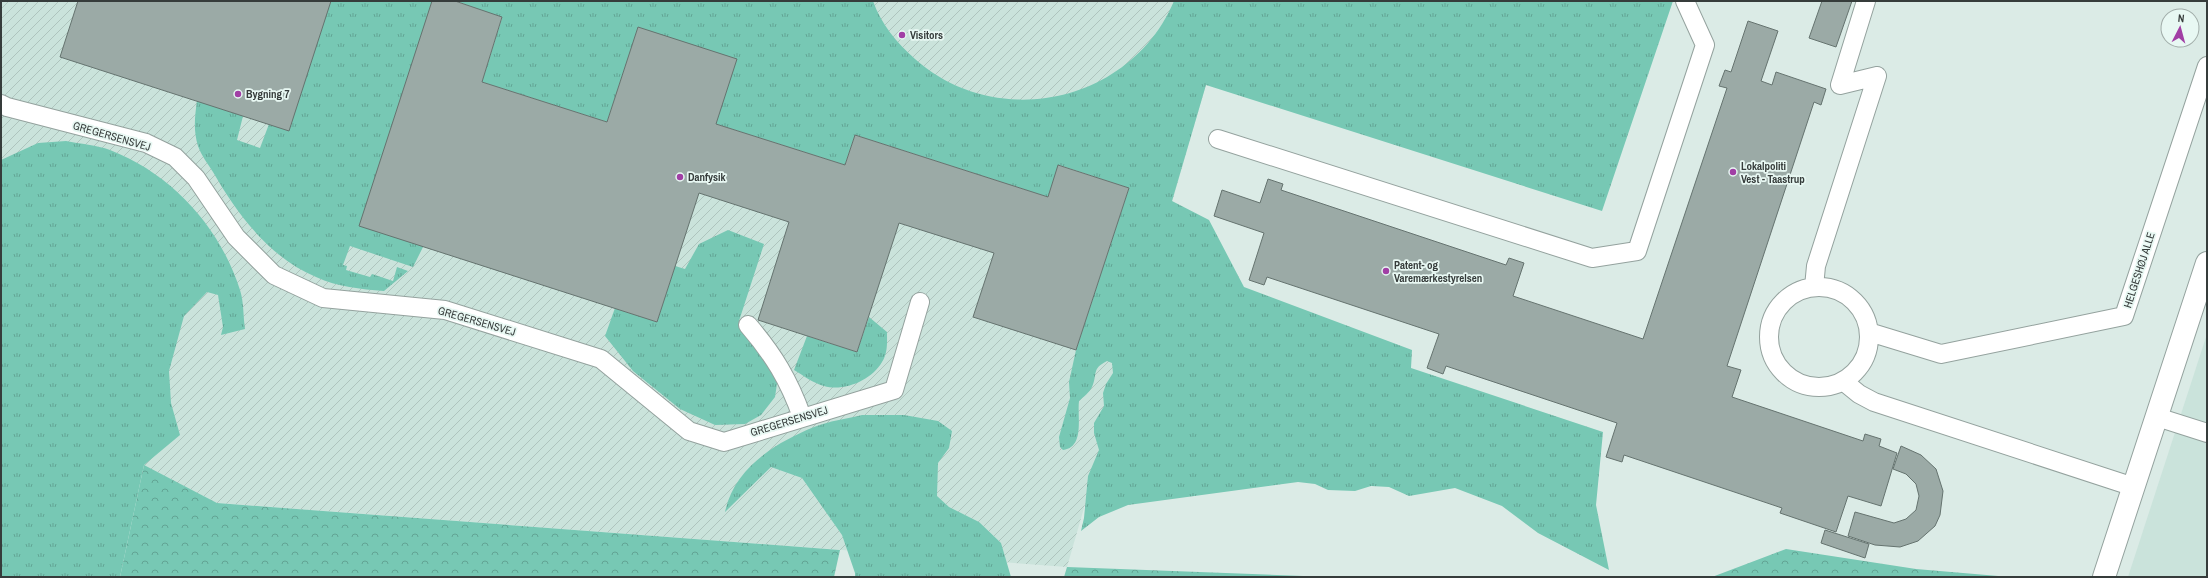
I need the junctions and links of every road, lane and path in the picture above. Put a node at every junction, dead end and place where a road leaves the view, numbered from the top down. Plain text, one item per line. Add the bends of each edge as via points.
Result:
1 (1685, 1) edge
2 (1866, 1) edge
3 (2207, 66) edge
4 (1, 104) edge
5 (1218, 139) dead end
6 (2207, 263) edge
7 (1814, 287) junction
8 (920, 302) dead end
9 (748, 325) dead end
10 (1868, 332) junction
11 (1843, 381) junction
12 (802, 417) junction
13 (2157, 417) junction
14 (2207, 433) edge
15 (2134, 487) junction
16 (2104, 577) edge

1 - 5 lane via 1705,45 1636,251 1592,258
2 - 7 lane via 1840,84 1877,76 1818,260
3 - 10 lane, HELGESHØJ ALLE via 2124,316 1941,354
4 - 12 lane, GREGERSENSVEJ via 146,143 175,157 196,178 236,237 274,275 323,298 445,310 601,359 689,430 724,442
6 - 13 street
7 - 10 lane via 1833,289 1855,302 1866,319
7 - 11 lane via 1795,293 1780,306 1771,323 1770,349 1778,366 1799,382 1818,387
8 - 12 lane, GREGERSENSVEJ via 894,390
9 - 12 lane via 770,351 792,389
10 - 11 lane via 1868,345 1861,363
11 - 15 lane via 1874,402
13 - 14 lane
13 - 15 street
15 - 16 street

